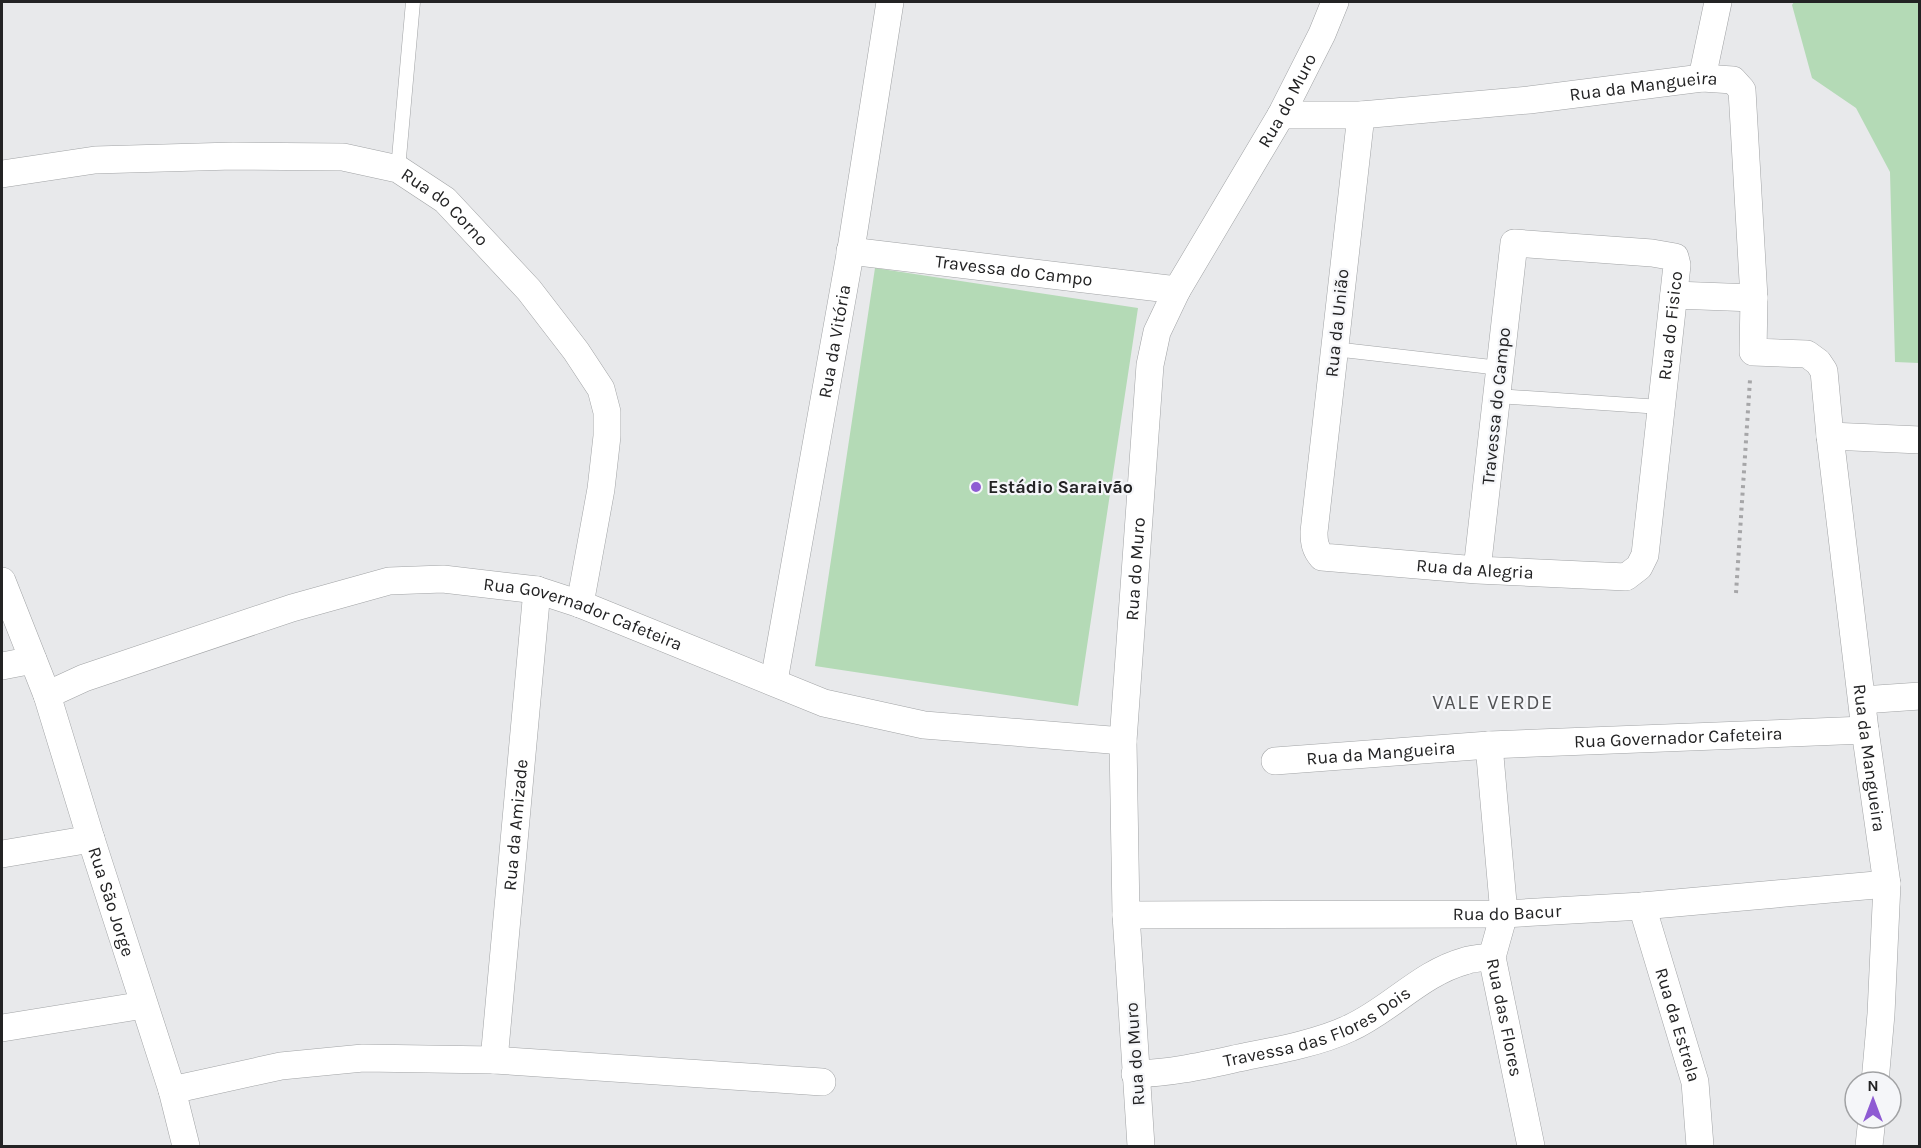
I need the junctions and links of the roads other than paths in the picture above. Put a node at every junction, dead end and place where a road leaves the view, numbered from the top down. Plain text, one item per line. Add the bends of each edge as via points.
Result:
1 (413, 2) edge
2 (890, 2) edge
3 (1335, 2) edge
4 (1718, 2) edge
5 (1702, 78) junction
6 (1281, 115) junction
7 (1361, 115) junction
8 (398, 169) junction
9 (2, 174) edge
10 (1514, 243) joint
11 (850, 251) junction
12 (1177, 290) junction
13 (1674, 295) junction
14 (1754, 298) junction
15 (1334, 349) junction
16 (1500, 368) junction
17 (1497, 396) junction
18 (1661, 407) junction
19 (1830, 436) junction
20 (1920, 440) edge
21 (1314, 532) joint
22 (1645, 555) joint
23 (1478, 570) junction
24 (2, 581) edge
25 (537, 590) junction
26 (580, 604) junction
27 (33, 660) junction
28 (2, 666) edge
29 (774, 681) junction
30 (47, 695) junction
31 (1920, 696) edge
32 (1862, 700) junction
33 (1865, 730) junction
34 (1123, 741) junction
35 (1489, 745) junction
36 (1275, 761) dead end
37 (91, 839) junction
38 (2, 854) edge
39 (1887, 884) junction
40 (1642, 906) junction
41 (1504, 914) junction
42 (1126, 915) junction
43 (1492, 957) junction
44 (144, 1005) junction
45 (2, 1028) edge
46 (494, 1060) junction
47 (1876, 1070) edge
48 (1135, 1074) junction
49 (822, 1082) dead end
50 (172, 1090) junction
51 (1871, 1130) edge
52 (186, 1146) edge
53 (1142, 1146) edge
54 (1531, 1146) edge
55 (1700, 1146) edge
56 (1869, 1146) edge

1 - 8 lane
2 - 11 street, Rua da Vitória
3 - 6 street, Rua do Muro
4 - 5 street
5 - 7 street, Rua da Mangueira via 1529,100
5 - 14 street, Rua da Mangueira via 1733,80 1742,90
6 - 7 street, Rua da Mangueira
6 - 12 street, Rua do Muro
7 - 15 street, Rua da União
8 - 9 street, Rua do Corno via 343,158 233,156 95,160
8 - 26 street, Rua do Corno via 445,200 529,290 601,389 607,412 607,436
10 - 13 street, Rua do Fisico via 1675,257
10 - 16 street, Travessa do Campo
11 - 12 street, Travessa do Campo
11 - 29 street, Rua da Vitória
12 - 34 street, Rua do Muro via 1157,332 1150,365
13 - 14 street
13 - 18 street, Rua do Fisico
14 - 19 street, Rua da Mangueira via 1753,352 1807,354 1818,362 1824,371
15 - 16 lane
15 - 21 street, Rua da União
16 - 17 street, Travessa do Campo
17 - 18 lane
17 - 23 street, Travessa do Campo
18 - 22 street, Rua do Fisico
19 - 20 street
19 - 32 street, Rua da Mangueira
21 - 23 street, Rua da Alegria via 1322,557
22 - 23 street, Rua da Alegria via 1639,567 1626,577
24 - 27 street, Rua São Jorge
25 - 26 street, Rua Governador Cafeteira
25 - 30 street, Rua Governador Cafeteira via 443,579 389,581 292,608 84,678
25 - 46 street, Rua da Amizade
26 - 29 street, Rua Governador Cafeteira
27 - 28 street
27 - 30 street, Rua São Jorge
29 - 34 street, Rua Governador Cafeteira via 824,703 924,725
30 - 37 street, Rua São Jorge
31 - 32 street
32 - 33 street, Rua da Mangueira
33 - 35 street, Rua Governador Cafeteira
33 - 39 street, Rua da Mangueira
34 - 42 street, Rua do Muro
35 - 36 street, Rua da Mangueira
35 - 41 street, Rua das Flores
37 - 38 street
37 - 44 street, Rua São Jorge
39 - 40 street, Rua do Bacur
39 - 47 street, Rua da Mangueira
40 - 41 street, Rua do Bacur
40 - 55 street, Rua da Estrela via 1695,1082
41 - 42 street, Rua do Bacur
41 - 43 street, Rua das Flores
42 - 48 street, Rua do Muro
43 - 48 street, Travessa das Flores Dois via 1466,960 1442,970 1349,1029 1286,1049 1169,1073
43 - 54 street, Rua das Flores
44 - 45 street
44 - 50 street, Rua São Jorge
46 - 49 street
46 - 50 street via 340,1060 281,1066
48 - 53 street, Rua do Muro
50 - 52 street, Rua São Jorge
51 - 56 street

